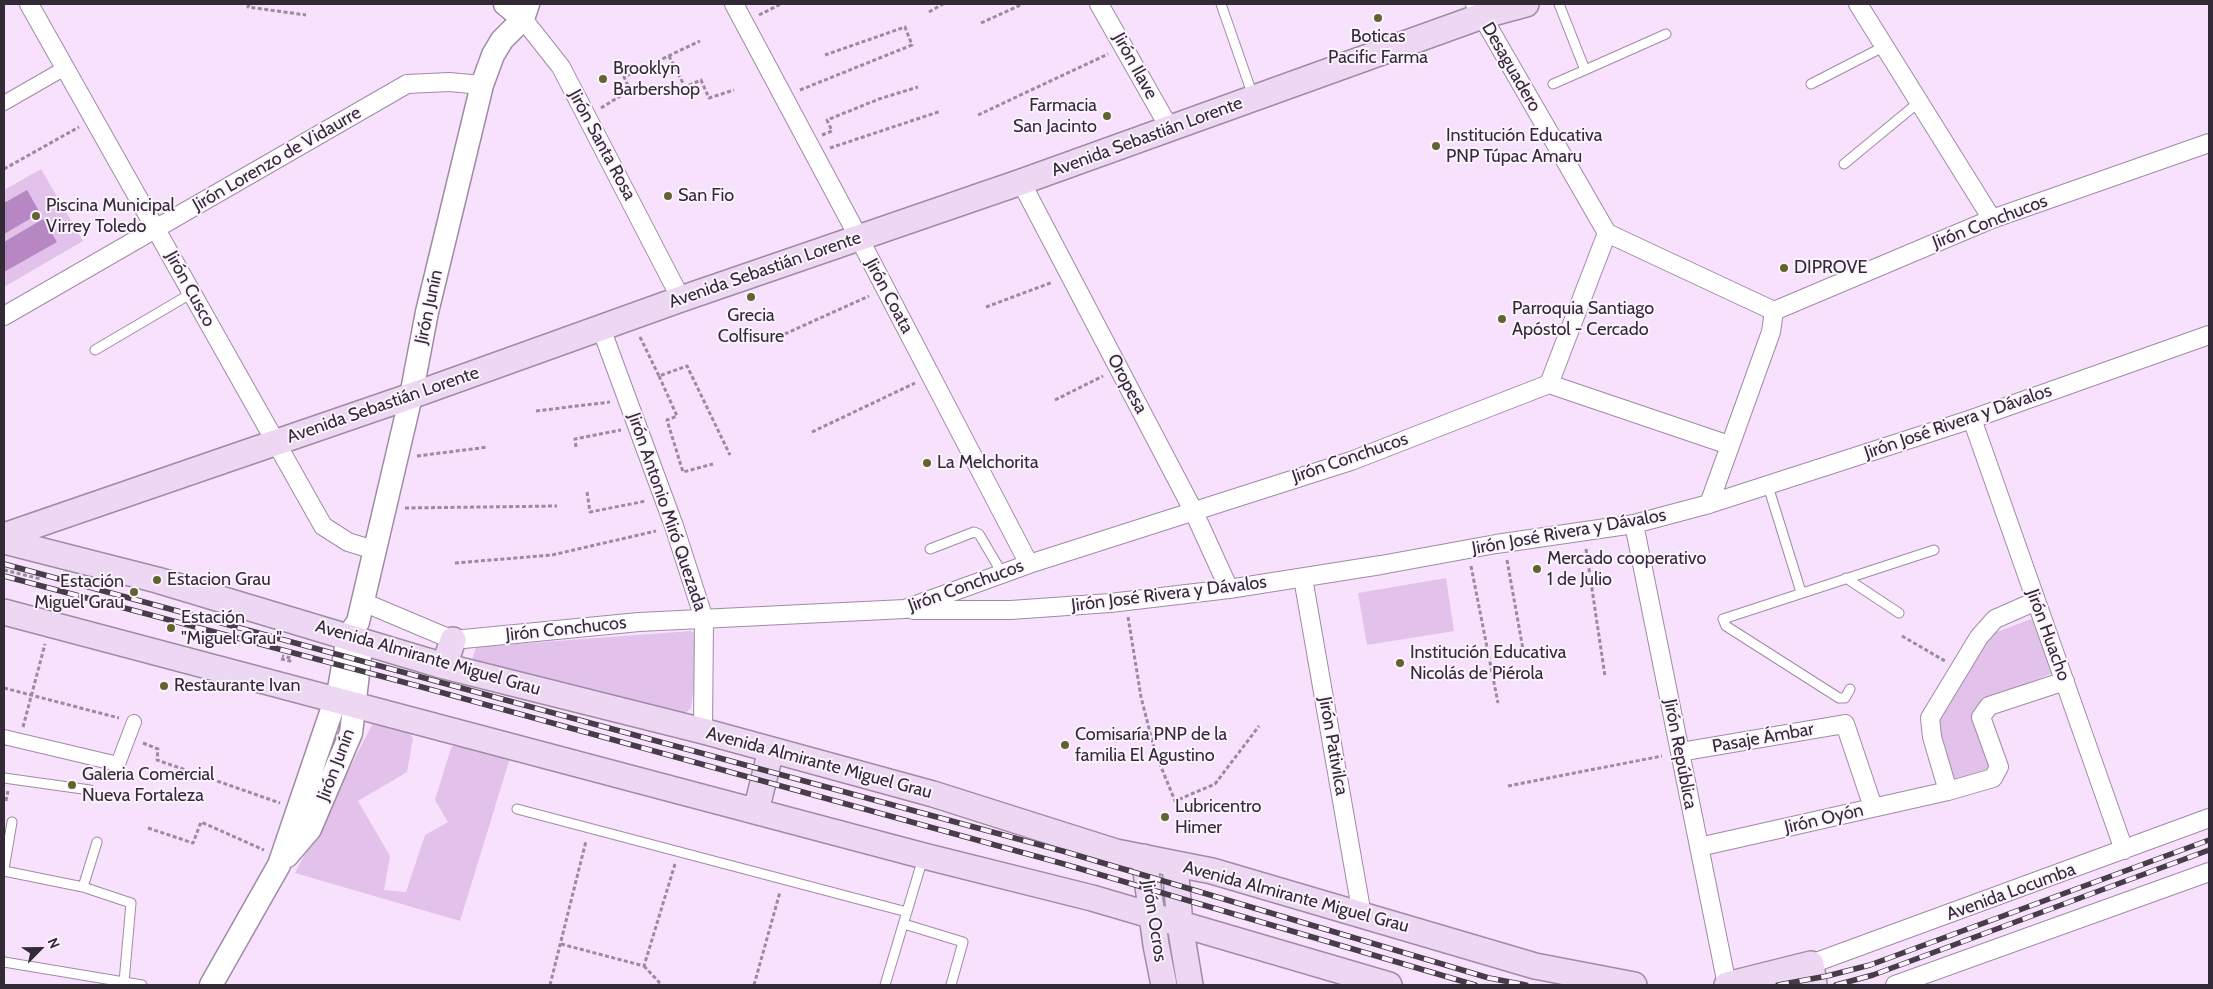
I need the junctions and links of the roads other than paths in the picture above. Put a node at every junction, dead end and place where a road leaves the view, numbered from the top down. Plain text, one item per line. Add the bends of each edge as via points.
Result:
1 (29, 4) edge
2 (505, 4) edge
3 (547, 4) edge
4 (734, 4) edge
5 (1099, 4) edge
6 (1221, 4) edge
7 (1526, 4) edge
8 (1559, 4) edge
9 (1858, 4) edge
10 (1485, 9) edge
11 (525, 11) edge
12 (1666, 34) dead end
13 (1885, 46) junction
14 (65, 68) junction
15 (1585, 70) junction
16 (1553, 84) dead end
17 (1811, 84) dead end
18 (482, 86) junction
19 (1254, 98) junction
20 (1919, 102) junction
21 (4, 103) edge
22 (1170, 129) junction
23 (2209, 143) edge
24 (1844, 164) dead end
25 (1021, 182) junction
26 (1992, 219) junction
27 (156, 229) junction
28 (1608, 233) junction
29 (859, 238) junction
30 (192, 293) junction
31 (681, 299) junction
32 (1774, 310) junction
33 (4, 316) edge
34 (601, 328) junction
35 (2209, 335) edge
36 (95, 350) dead end
37 (1549, 384) junction
38 (411, 396) junction
39 (1972, 419) junction
40 (276, 442) junction
41 (1729, 445) junction
42 (1768, 486) junction
43 (1709, 504) junction
44 (1193, 510) junction
45 (1634, 524) junction
46 (4, 536) edge
47 (4, 541) edge
48 (930, 549) dead end
49 (374, 550) junction
50 (1934, 550) dead end
51 (1029, 564) junction
52 (1002, 573) junction
53 (1303, 578) junction
54 (1846, 578) junction
55 (1230, 589) junction
56 (1801, 592) junction
57 (2036, 602) junction
58 (905, 609) junction
59 (4, 612) edge
60 (1899, 613) dead end
61 (704, 619) junction
62 (358, 625) junction
63 (453, 640) junction
64 (444, 666) junction
65 (2065, 682) junction
66 (1850, 689) dead end
67 (345, 701) junction
68 (134, 722) road end
69 (702, 731) junction
70 (4, 737) edge
71 (771, 750) junction
72 (1680, 752) junction
73 (7, 779) edge
74 (90, 790) dead end
75 (1948, 791) junction
76 (1873, 807) junction
77 (517, 810) dead end
78 (756, 811) junction
79 (2209, 818) edge
80 (12, 822) dead end
81 (97, 842) dead end
82 (1699, 847) junction
83 (2124, 850) junction
84 (924, 856) junction
85 (1144, 858) junction
86 (280, 861) junction
87 (1175, 864) junction
88 (4, 870) edge
89 (2209, 872) edge
90 (83, 887) junction
91 (907, 912) junction
92 (1362, 915) junction
93 (1153, 916) junction
94 (904, 924) junction
95 (1180, 924) junction
96 (4, 962) edge
97 (1813, 975) edge
98 (124, 982) junction
99 (142, 985) edge
100 (212, 985) edge
101 (885, 985) edge
102 (951, 985) edge
103 (1164, 985) edge
104 (1190, 985) edge
105 (1389, 985) edge
106 (1634, 985) edge
107 (1727, 985) edge
108 (1895, 985) edge

1 - 14 street, Jirón Cusco
2 - 11 street, Jirón Santa Rosa
3 - 11 street, Jirón Junín
4 - 29 street, Jirón Coata
5 - 22 street, Jirón Ilave
6 - 19 lane
7 - 10 main road, Avenida Sebastián Lorente
8 - 15 lane
9 - 13 street
10 - 19 main road, Avenida Sebastián Lorente
10 - 28 street, Desaguadero
11 - 18 street, Jirón Junín via 493,55
11 - 31 street, Jirón Santa Rosa via 561,67
12 - 15 lane
13 - 17 lane
13 - 20 street
14 - 21 street
14 - 27 street, Jirón Cusco
15 - 16 lane
18 - 27 street, Jirón Lorenzo de Vidaurre via 449,82 407,84
18 - 38 street, Jirón Junín via 427,312
19 - 22 main road, Avenida Sebastián Lorente
20 - 24 lane
20 - 26 street
22 - 25 main road, Avenida Sebastián Lorente
23 - 26 street, Jirón Conchucos
25 - 29 main road, Avenida Sebastián Lorente
25 - 44 street, Oropesa
26 - 32 street, Jirón Conchucos
27 - 30 street, Jirón Cusco
27 - 33 street, Jirón Lorenzo de Vidaurre
28 - 32 street
28 - 37 street
29 - 31 main road, Avenida Sebastián Lorente
29 - 51 street, Jirón Coata
30 - 36 lane
30 - 40 street, Jirón Cusco
31 - 34 main road, Avenida Sebastián Lorente
32 - 41 street via 1771,332
34 - 38 main road, Avenida Sebastián Lorente
34 - 61 street, Jirón Antonio Miró Quezada via 674,526
35 - 39 street, Jirón José Rivera y Dávalos
37 - 41 street
37 - 44 street, Jirón Conchucos via 1351,461
38 - 40 main road, Avenida Sebastián Lorente
38 - 49 street, Jirón Junín
39 - 42 street, Jirón José Rivera y Dávalos
39 - 57 street, Jirón Huacho
40 - 46 main road, Avenida Sebastián Lorente
40 - 49 street, Jirón Cusco via 323,526 348,542
41 - 43 street
42 - 43 street, Jirón José Rivera y Dávalos
42 - 56 lane
43 - 45 street, Jirón José Rivera y Dávalos
44 - 51 street, Jirón Conchucos
44 - 55 street, Oropesa
45 - 53 street, Jirón José Rivera y Dávalos
45 - 72 street, Jirón República
47 - 62 main road, Avenida Almirante Miguel Grau via 157,580
48 - 52 lane via 974,532 979,534
49 - 62 street, Jirón Junín
50 - 54 lane
51 - 52 street, Jirón Conchucos
52 - 58 street, Jirón Conchucos
53 - 55 street, Jirón José Rivera y Dávalos
53 - 92 street, Jirón Pativilca
54 - 56 lane
54 - 60 lane
55 - 58 street, Jirón José Rivera y Dávalos via 1010,610
56 - 66 lane via 1726,616 1724,623 1839,698 1845,698
57 - 65 street, Jirón Huacho
57 - 75 street via 1995,619 1979,637 1930,718 1932,738
58 - 61 street, Jirón Conchucos
59 - 67 main road
61 - 63 street, Jirón Conchucos
61 - 69 street, Jirón Antonio Miró Quezada
62 - 63 street, Jirón Conchucos
62 - 64 main road, Avenida Almirante Miguel Grau
62 - 67 street, Jirón Junín
63 - 64 main road
64 - 69 main road, Avenida Almirante Miguel Grau
65 - 75 street, Jirón Oyón via 1989,706 1981,717 1999,768 1993,778
65 - 83 street, Jirón Huacho
67 - 78 main road
67 - 86 street, Jirón Junín via 298,809
67 - 86 street, Jirón Junín via 351,733 310,829
68 - 70 street via 118,764
69 - 71 main road, Avenida Almirante Miguel Grau
71 - 78 main road
71 - 85 main road, Avenida Almirante Miguel Grau via 933,794
72 - 76 street, Pasaje Ámbar via 1846,724
72 - 82 street, Jirón República
73 - 74 lane
75 - 76 street, Jirón Oyón
76 - 82 street, Jirón Oyón
77 - 91 lane
78 - 84 main road
79 - 83 street, Avenida Locumba
80 - 88 lane
81 - 90 lane
82 - 107 street, Jirón República
83 - 97 street, Avenida Locumba
84 - 91 lane
84 - 93 main road
85 - 87 main road, Avenida Almirante Miguel Grau
85 - 93 main road, Jirón Ocros
86 - 100 street, Jirón Junín
87 - 92 main road, Avenida Almirante Miguel Grau via 1212,870
87 - 95 main road, Jirón Ocros
88 - 90 lane
89 - 108 street
90 - 98 lane via 131,903
91 - 94 lane
92 - 106 main road, Avenida Almirante Miguel Grau via 1535,966
93 - 95 main road
93 - 103 main road, Jirón Ocros
94 - 101 lane
94 - 102 lane via 963,942
95 - 104 main road, Jirón Ocros
95 - 105 main road
96 - 98 lane
97 - 107 main road
98 - 99 lane

